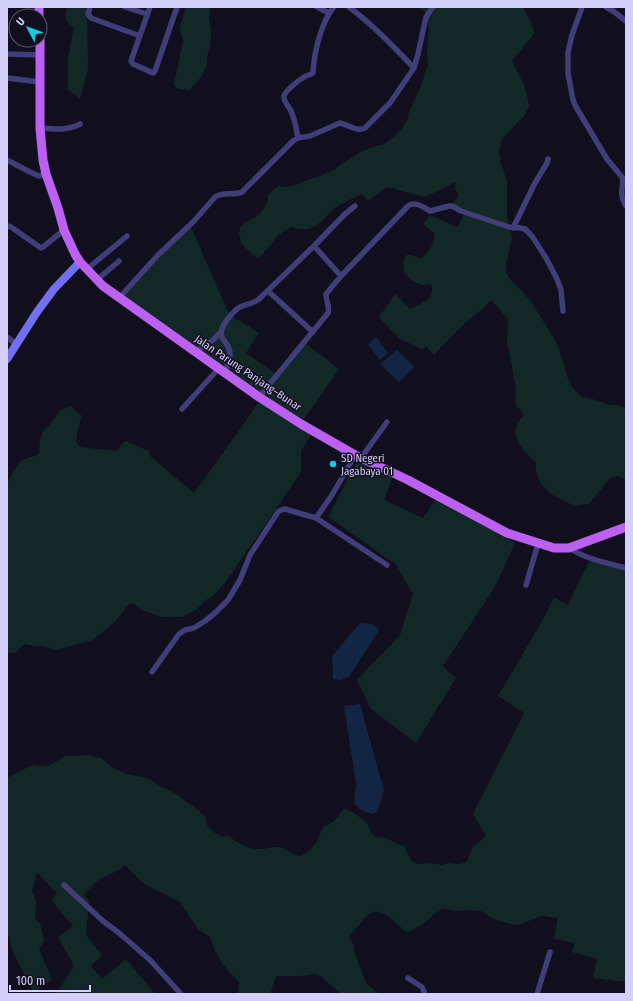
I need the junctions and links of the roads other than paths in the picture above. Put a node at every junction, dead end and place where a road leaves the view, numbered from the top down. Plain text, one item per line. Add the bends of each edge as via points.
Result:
1 (90, 7) edge
2 (125, 7) edge
3 (150, 7) edge
4 (177, 7) edge
5 (317, 7) edge
6 (334, 7) edge
7 (349, 7) edge
8 (433, 7) edge
9 (582, 7) edge
10 (606, 7) edge
11 (329, 13) junction
12 (147, 14) junction
13 (626, 22) edge
14 (140, 36) junction
15 (40, 48) edge
16 (7, 54) edge
17 (40, 55) junction
18 (414, 68) junction
19 (7, 78) edge
20 (40, 82) junction
21 (80, 124) dead end
22 (40, 128) junction
23 (298, 138) junction
24 (548, 159) dead end
25 (7, 160) edge
26 (46, 174) junction
27 (355, 206) dead end
28 (626, 206) edge
29 (7, 226) edge
30 (513, 228) junction
31 (64, 230) junction
32 (127, 236) dead end
33 (314, 246) junction
34 (119, 261) dead end
35 (80, 262) junction
36 (87, 269) junction
37 (341, 276) junction
38 (97, 280) junction
39 (268, 291) junction
40 (118, 298) junction
41 (563, 311) dead end
42 (221, 332) junction
43 (313, 332) junction
44 (7, 337) edge
45 (16, 344) junction
46 (195, 352) junction
47 (7, 359) edge
48 (222, 370) junction
49 (259, 397) junction
50 (182, 409) dead end
51 (387, 422) dead end
52 (358, 457) junction
53 (316, 518) junction
54 (626, 527) edge
55 (538, 544) junction
56 (569, 548) junction
57 (387, 565) dead end
58 (626, 568) edge
59 (526, 585) dead end
60 (152, 672) dead end
61 (64, 885) dead end
62 (550, 952) dead end
63 (408, 978) dead end
64 (181, 994) edge
65 (425, 994) edge
66 (537, 994) edge

1 - 14 street via 88,14 91,18
2 - 12 street
3 - 12 street
4 - 14 street via 154,73 131,61
5 - 11 street
6 - 11 street
7 - 18 street via 379,32
8 - 18 street via 426,17
9 - 28 street via 568,52 568,73 573,100 607,159 622,177 622,195
10 - 13 street
11 - 23 street via 318,42 313,73 300,80 284,95
12 - 14 street
15 - 17 main road, Jalan Parung Panjang–Bunar
16 - 17 street
17 - 20 main road, Jalan Parung Panjang–Bunar
18 - 23 street via 390,103 365,128 361,130 340,123 310,136
19 - 20 street
20 - 22 main road, Jalan Parung Panjang–Bunar
21 - 22 street via 55,130
22 - 26 main road, Jalan Parung Panjang–Bunar
23 - 40 street via 242,192 219,194 215,197
24 - 30 street
25 - 26 street via 39,176
26 - 31 main road, Jalan Parung Panjang–Bunar
27 - 33 street
29 - 31 street via 41,248
30 - 37 street via 452,206 430,211 412,203
30 - 41 street via 529,232 546,258 561,290
31 - 35 main road, Jalan Parung Panjang–Bunar
32 - 36 street
33 - 37 street
33 - 39 street
34 - 38 street
35 - 36 main road, Jalan Parung Panjang–Bunar
35 - 45 street via 54,289
36 - 38 main road, Jalan Parung Panjang–Bunar
37 - 43 street via 326,294 328,313
38 - 40 main road, Jalan Parung Panjang–Bunar
39 - 42 street via 253,303 237,309 225,322
39 - 43 street
40 - 46 main road, Jalan Parung Panjang–Bunar
42 - 46 street
42 - 48 street via 230,355
43 - 49 street
44 - 45 street
45 - 47 street
46 - 48 main road, Jalan Parung Panjang–Bunar
48 - 49 main road, Jalan Parung Panjang–Bunar
48 - 50 street
49 - 52 main road, Jalan Parung Panjang–Bunar
51 - 52 street
52 - 53 street
52 - 55 main road, Jalan Parung Panjang–Bunar via 408,480 497,529
53 - 57 street
53 - 60 street via 281,510 250,555 228,600 205,622 179,634
54 - 56 main road, Jalan Parung Panjang–Bunar
55 - 56 main road, Jalan Parung Panjang–Bunar
55 - 59 street
56 - 58 street via 585,556
61 - 64 street via 150,960
62 - 66 street
63 - 65 street via 422,987

